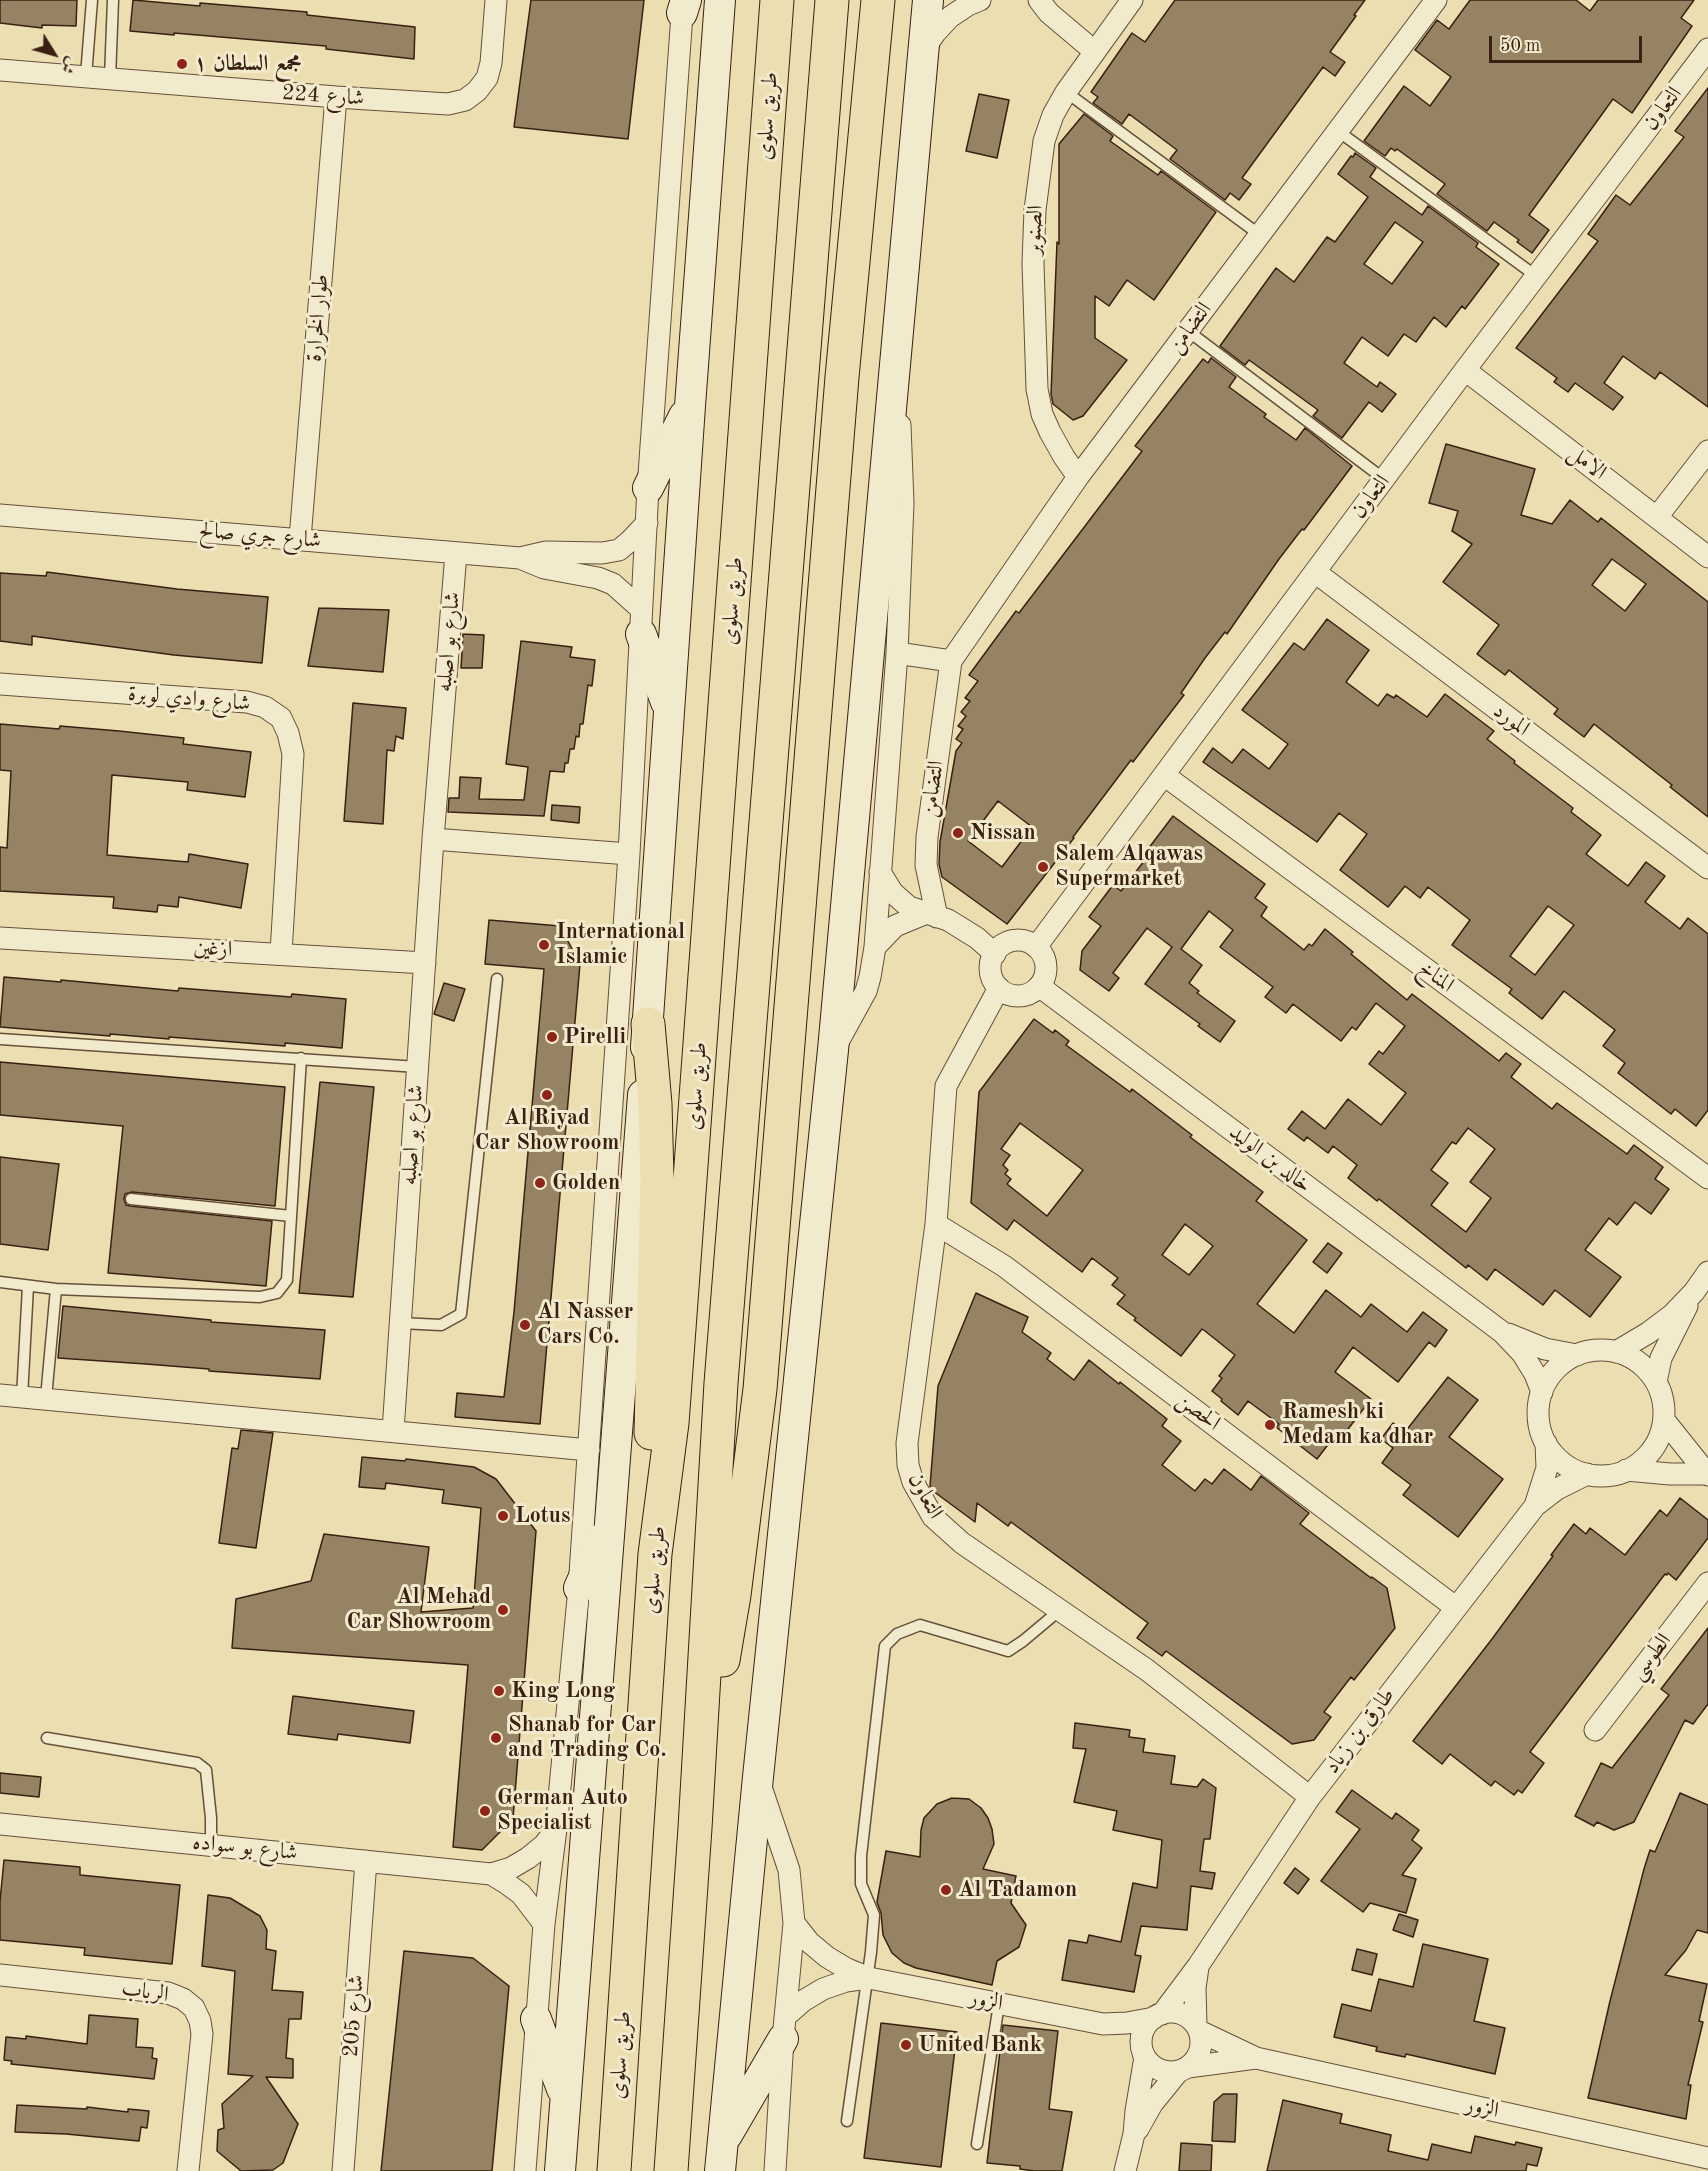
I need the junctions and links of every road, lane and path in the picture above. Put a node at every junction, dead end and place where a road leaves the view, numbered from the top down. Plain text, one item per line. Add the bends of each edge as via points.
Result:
1 (92, 0) edge
2 (113, 0) edge
3 (496, 0) edge
4 (720, 0) edge
5 (777, 0) edge
6 (832, 0) edge
7 (878, 0) edge
8 (928, 0) edge
9 (980, 0) edge
10 (1039, 0) edge
11 (1132, 0) edge
12 (1436, 0) edge
13 (684, 4) edge
14 (1708, 49) edge
15 (923, 51) junction
16 (1094, 51) junction
17 (0, 70) edge
18 (86, 76) junction
19 (110, 78) junction
20 (1066, 92) junction
21 (336, 98) junction
22 (1338, 131) junction
23 (1260, 235) junction
24 (1536, 276) junction
25 (1188, 331) junction
26 (895, 360) junction
27 (1465, 370) junction
28 (690, 406) junction
29 (1708, 451) edge
30 (1078, 477) junction
31 (1384, 479) junction
32 (648, 488) junction
33 (0, 515) edge
34 (1657, 517) junction
35 (646, 524) junction
36 (300, 540) junction
37 (456, 553) junction
38 (1708, 557) edge
39 (520, 558) junction
40 (1315, 572) junction
41 (641, 622) junction
42 (897, 653) junction
43 (951, 661) junction
44 (0, 684) edge
45 (669, 711) junction
46 (1164, 775) junction
47 (433, 839) junction
48 (629, 854) junction
49 (1708, 868) edge
50 (880, 872) junction
51 (931, 915) junction
52 (0, 938) edge
53 (875, 947) junction
54 (1036, 947) junction
55 (281, 953) junction
56 (994, 954) junction
57 (425, 963) junction
58 (497, 979) dead end
59 (1039, 986) junction
60 (999, 988) junction
61 (648, 1024) junction
62 (0, 1039) edge
63 (833, 1050) junction
64 (301, 1058) junction
65 (418, 1067) junction
66 (1708, 1178) edge
67 (131, 1199) dead end
68 (291, 1216) junction
69 (936, 1224) junction
70 (1708, 1272) edge
71 (0, 1282) edge
72 (28, 1286) junction
73 (56, 1289) junction
74 (1694, 1292) junction
75 (400, 1323) junction
76 (1502, 1332) junction
77 (1616, 1352) junction
78 (1577, 1355) junction
79 (1656, 1382) junction
80 (1542, 1392) junction
81 (0, 1395) edge
82 (22, 1397) junction
83 (46, 1398) junction
84 (1664, 1420) junction
85 (393, 1431) junction
86 (1546, 1443) junction
87 (589, 1450) junction
88 (1626, 1470) junction
89 (1587, 1474) junction
90 (1707, 1474) edge
91 (1535, 1506) junction
92 (609, 1523) junction
93 (655, 1554) junction
94 (1708, 1583) edge
95 (579, 1588) junction
96 (1455, 1607) junction
97 (1060, 1610) junction
98 (1595, 1731) dead end
99 (47, 1738) dead end
100 (758, 1777) junction
101 (1310, 1797) junction
102 (0, 1824) edge
103 (695, 1828) junction
104 (556, 1829) junction
105 (211, 1844) junction
106 (366, 1861) junction
107 (490, 1874) junction
108 (794, 1923) junction
109 (544, 1924) junction
110 (1198, 1966) junction
111 (0, 1975) edge
112 (869, 1978) junction
113 (999, 2004) junction
114 (1158, 2016) junction
115 (536, 2019) junction
116 (1103, 2024) junction
117 (784, 2028) junction
118 (1197, 2028) junction
119 (1144, 2054) junction
120 (1256, 2058) junction
121 (1183, 2070) junction
122 (565, 2098) junction
123 (847, 2121) dead end
124 (1134, 2134) junction
125 (977, 2144) dead end
126 (721, 2157) edge
127 (1708, 2158) edge
128 (188, 2171) edge
129 (343, 2171) edge
130 (525, 2171) edge
131 (560, 2171) edge
132 (614, 2171) edge
133 (671, 2171) edge
134 (775, 2171) edge
135 (1125, 2171) edge

1 - 18 lane
2 - 19 lane
3 - 21 street, شارع 224 via 487,78 465,100 448,104
4 - 28 main road
5 - 93 highway, طريق سلوى via 672,1423
6 - 103 highway via 721,1383
7 - 103 highway via 842,377 760,1389 734,1595
8 - 15 main road
9 - 15 street via 950,17
10 - 16 street
11 - 16 street, الصنوبر
12 - 22 street, التضامن
13 - 32 street
14 - 24 street, التعاون
15 - 26 main road
16 - 20 street, الصنوبر
17 - 18 street, شارع 224
18 - 19 street, شارع 224
19 - 21 street, شارع 224
20 - 23 lane
20 - 30 street, الصنوبر via 1044,141 1035,210 1034,305 1037,389 1042,414
21 - 36 street, طوار الخرارة
22 - 23 street, التضامن
22 - 24 lane
23 - 25 street, التضامن
24 - 27 street, التعاون
25 - 30 street, التضامن
25 - 31 lane
26 - 42 street via 903,503
26 - 63 main road
27 - 31 street, التعاون
27 - 34 street, الامل
28 - 32 main road
28 - 45 main road
29 - 34 street
30 - 43 street, التضامن
31 - 40 street, التعاون
32 - 35 street
33 - 36 street, شارع جري صالح
34 - 38 street, الامل
35 - 39 street, شارع جري صالح via 619,550 546,552
35 - 41 street
36 - 37 street, شارع جري صالح
37 - 39 street, شارع جري صالح
37 - 47 street, شارع بو اصلبه
39 - 41 street, شارع جري صالح via 544,568 613,584 626,594
40 - 46 street, التعاون
40 - 49 street, المورد
41 - 45 main road
41 - 48 street
42 - 43 street
42 - 50 street
43 - 51 street, التضامن via 927,837
44 - 55 street, شارع وادي لوبرة via 247,702 265,707 281,718 293,754
45 - 61 main road
46 - 54 street, التعاون
46 - 66 street, المناخ
47 - 48 street
47 - 57 street, شارع بو اصلبه
48 - 87 street
50 - 51 street via 893,893 909,907
50 - 53 street
51 - 53 street via 895,926
51 - 56 street via 961,928
52 - 55 street, ازغين
53 - 63 street via 866,991
54 - 56 street via 1014,941
54 - 59 street via 1046,968
55 - 57 street, ازغين
56 - 60 street via 991,969
57 - 65 street, شارع بو اصلبه
58 - 75 lane via 461,1314 441,1325
59 - 60 street via 1019,996
59 - 76 street, خالد بن الوليد
60 - 69 street, التعاون via 946,1086
61 - 92 main road
61 - 93 highway via 657,1178 651,1421
62 - 64 lane
63 - 100 main road
64 - 65 lane
64 - 68 lane
65 - 75 street, شارع بو اصلبه
67 - 68 lane
68 - 73 lane via 287,1280 277,1293 260,1296
69 - 96 street, الحصن via 1005,1266
69 - 97 street, التعاون via 908,1443 912,1482 944,1529
70 - 74 street
71 - 72 lane
72 - 73 lane
72 - 82 lane
73 - 83 lane
74 - 77 street via 1672,1315
74 - 79 street via 1661,1358
75 - 85 street, شارع بو اصلبه
76 - 78 street, خالد بن الوليد
76 - 80 street, خالد بن الوليد via 1522,1353
77 - 78 street
77 - 79 street via 1643,1366
78 - 80 street via 1559,1366
79 - 84 street
80 - 86 street via 1540,1423
81 - 82 street
82 - 83 street
83 - 85 street
84 - 88 street via 1652,1450
84 - 90 street
85 - 87 street
86 - 89 street via 1560,1460
86 - 91 street, طارق بن زياد via 1547,1468
87 - 95 street
88 - 89 street via 1607,1475
88 - 90 street
89 - 91 street, طارق بن زياد
91 - 96 street, طارق بن زياد
92 - 95 main road
92 - 122 main road
93 - 132 highway, طريق سلوى
94 - 98 street, الطوسي
95 - 104 street
96 - 101 street, طارق بن زياد
97 - 101 street, التعاون via 1147,1670
97 - 112 lane via 1008,1651 920,1625 897,1634 885,1646 861,1856 861,1884 874,1915
99 - 105 lane via 197,1763 206,1770
100 - 108 street via 789,1870
100 - 126 main road
101 - 110 street, طارق بن زياد
102 - 105 street, شارع بو سواده
103 - 133 highway
104 - 107 street, شارع بو سواده via 528,1858
104 - 109 street
105 - 106 street, شارع بو سواده
106 - 107 street, شارع بو سواده
106 - 129 street, شارع 205
107 - 109 street, شارع بو سواده via 521,1894
108 - 112 street, الزور via 827,1957
108 - 117 street
109 - 115 street
110 - 114 street, طارق بن زياد
110 - 118 street, طارق بن زياد
111 - 128 street, الرباب via 168,1993 194,2008 202,2034
112 - 113 street, الزور
112 - 117 street, الزور via 823,1989 803,2001
112 - 123 lane
113 - 116 street, الزور
113 - 125 lane
114 - 116 street, الزور
114 - 118 street via 1178,2013
114 - 119 street via 1143,2033
115 - 122 main road
115 - 130 street
116 - 119 street, الزور
117 - 126 main road
117 - 134 street
118 - 120 street, الزور
118 - 121 street via 1200,2051 1196,2060
119 - 121 street via 1156,2069
119 - 124 street
120 - 121 street, الزور
120 - 127 street, الزور
121 - 124 street via 1152,2104
122 - 131 main road
124 - 135 street

